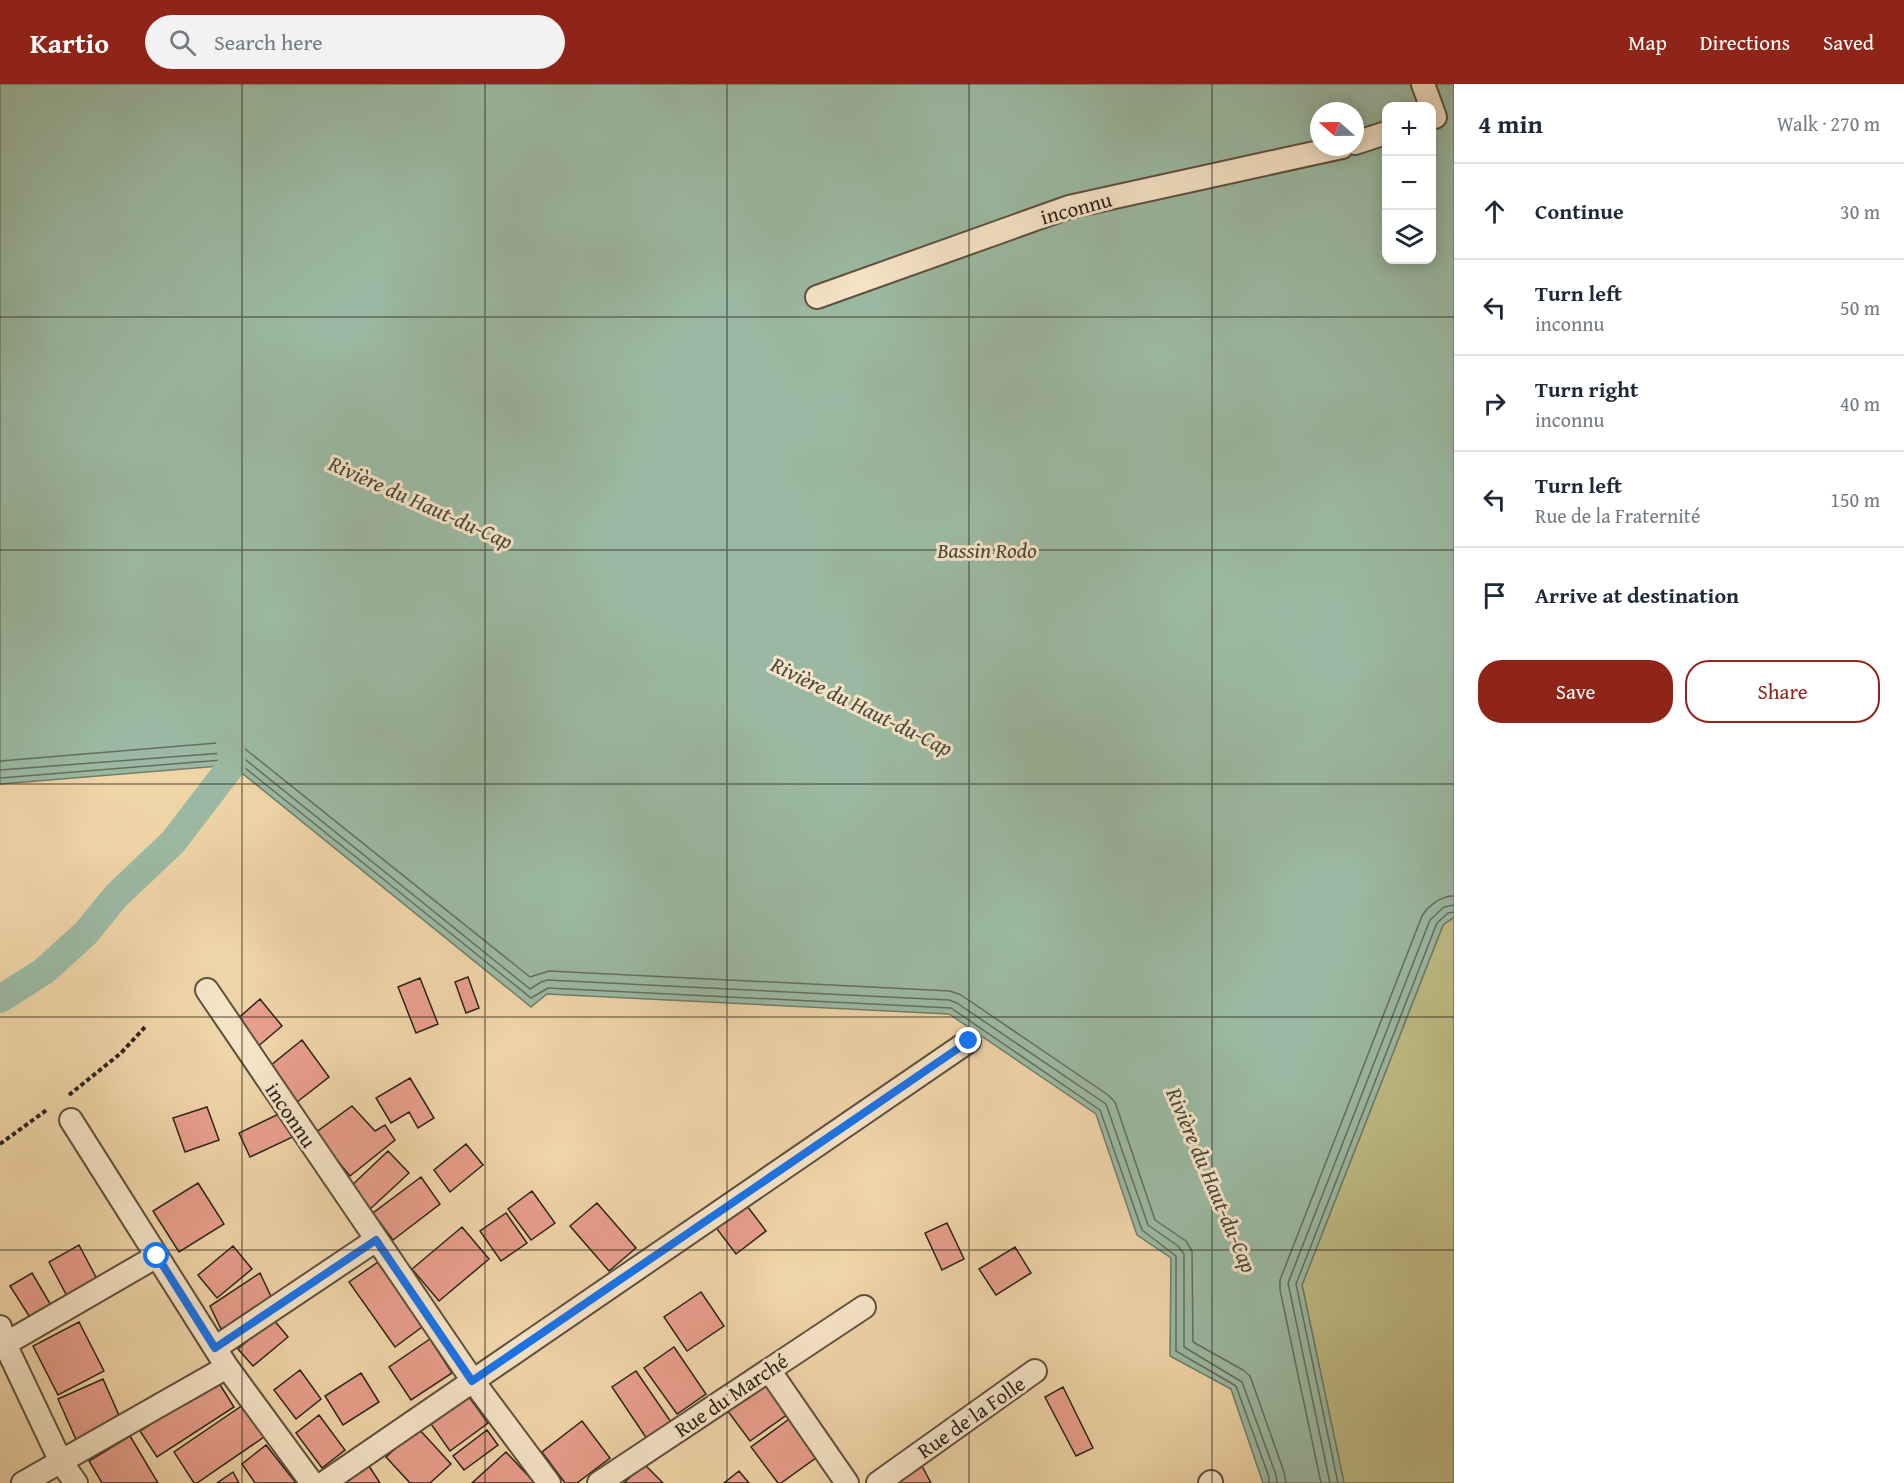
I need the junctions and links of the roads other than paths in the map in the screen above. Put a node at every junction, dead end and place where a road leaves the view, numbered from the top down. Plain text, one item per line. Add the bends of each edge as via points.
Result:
1 (1423, 84) edge
2 (1440, 114) edge
3 (1382, 134) edge
4 (1364, 140) edge
5 (1310, 154) edge
6 (817, 297) dead end
7 (207, 990) dead end
8 (969, 1041) dead end
9 (64, 1112) road end
10 (376, 1240) junction
11 (157, 1256) junction
12 (864, 1307) dead end
13 (2, 1335) edge
14 (221, 1358) junction
15 (768, 1370) junction
16 (1035, 1371) dead end
17 (472, 1381) junction
18 (61, 1462) junction
19 (23, 1483) edge
20 (76, 1483) edge
21 (312, 1483) edge
22 (324, 1483) edge
23 (549, 1483) edge
24 (599, 1483) edge
25 (847, 1483) edge
26 (878, 1483) edge

1 - 2 street
3 - 4 street
5 - 6 street, inconnu via 1069,207
7 - 10 street, inconnu
8 - 17 street
9 - 11 street
10 - 14 street
10 - 17 street, inconnu
11 - 13 street
11 - 14 street
12 - 15 street, Rue du Marché
13 - 18 street
14 - 18 street
14 - 21 street
15 - 24 street, Rue du Marché
15 - 25 street
16 - 26 street, Rue de la Folle
17 - 22 street
17 - 23 street, inconnu
18 - 19 street
18 - 20 street

